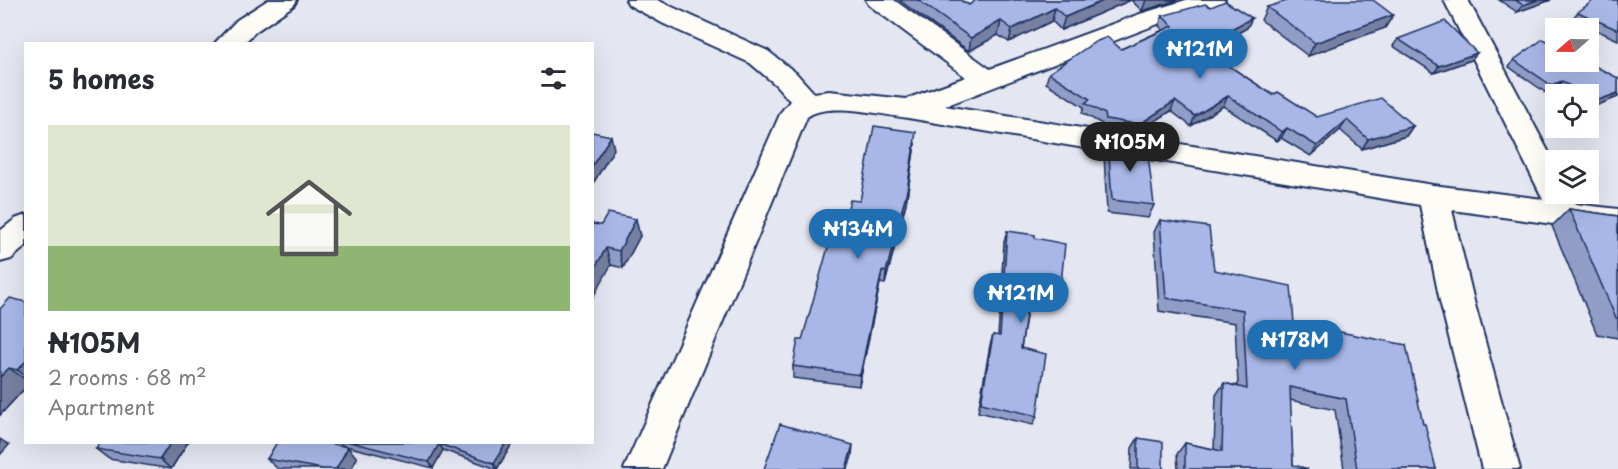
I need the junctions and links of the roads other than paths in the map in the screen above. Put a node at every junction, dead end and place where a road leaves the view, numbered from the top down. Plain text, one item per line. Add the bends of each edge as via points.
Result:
1 (249, 0) edge
2 (638, 0) edge
3 (878, 0) edge
4 (1213, 0) edge
5 (1456, 0) edge
6 (279, 3) edge
7 (229, 42) edge
8 (988, 80) junction
9 (807, 103) junction
10 (908, 109) junction
11 (1433, 196) junction
12 (1564, 213) junction
13 (1618, 221) edge
14 (24, 229) edge
15 (0, 250) edge
16 (643, 469) edge
17 (1501, 469) edge

1 - 6 street
2 - 9 street via 759,57
3 - 8 street
4 - 8 street
5 - 12 street
6 - 7 street
8 - 10 street
9 - 10 street via 829,100
9 - 16 street via 795,112
10 - 11 street
11 - 12 street
11 - 17 street
12 - 13 street
14 - 15 street

